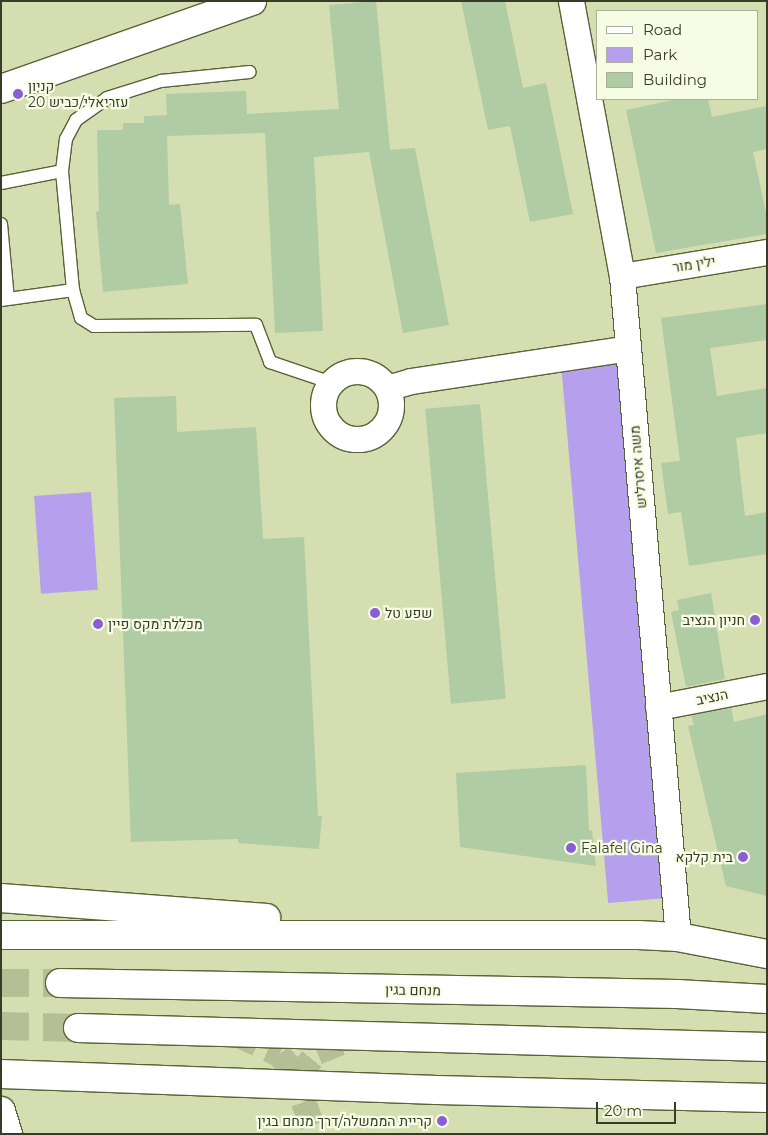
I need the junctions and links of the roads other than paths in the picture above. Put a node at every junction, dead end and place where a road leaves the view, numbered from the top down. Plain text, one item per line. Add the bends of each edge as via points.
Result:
1 (252, 1) edge
2 (571, 1) edge
3 (250, 72) dead end
4 (1, 89) edge
5 (62, 171) junction
6 (1, 183) edge
7 (1, 224) edge
8 (767, 252) edge
9 (622, 276) junction
10 (73, 290) junction
11 (5, 300) edge
12 (628, 348) junction
13 (332, 383) junction
14 (387, 388) junction
15 (767, 686) edge
16 (658, 707) junction
17 (1, 898) edge
18 (1, 935) edge
19 (484, 935) junction
20 (678, 937) junction
21 (767, 954) edge
22 (60, 984) tunnel mouth
23 (767, 999) edge
24 (78, 1028) tunnel mouth
25 (767, 1047) edge
26 (1, 1074) edge
27 (767, 1098) edge
28 (1, 1111) edge
29 (8, 1134) edge

1 - 4 main road
2 - 9 street, משה איסרליש
3 - 5 lane via 161,81 106,98 76,120 66,139
5 - 6 lane
5 - 10 lane
7 - 11 lane
8 - 9 street, ילין מור
9 - 12 street, משה איסרליש
10 - 11 lane
10 - 13 lane via 81,318 94,326 256,325 270,362
12 - 14 street via 412,381
12 - 16 street, משה איסרליש
13 - 14 street via 347,373 365,372
13 - 14 street via 324,399 326,418 338,433 358,439 378,433 385,425 391,407
15 - 16 street, הנציב
16 - 20 street, משה איסרליש
17 - 19 main road
18 - 19 main road
19 - 20 main road
20 - 21 main road
22 - 23 main road, מנחם בגין via 677,994
24 - 25 main road
26 - 27 main road
28 - 29 main road

